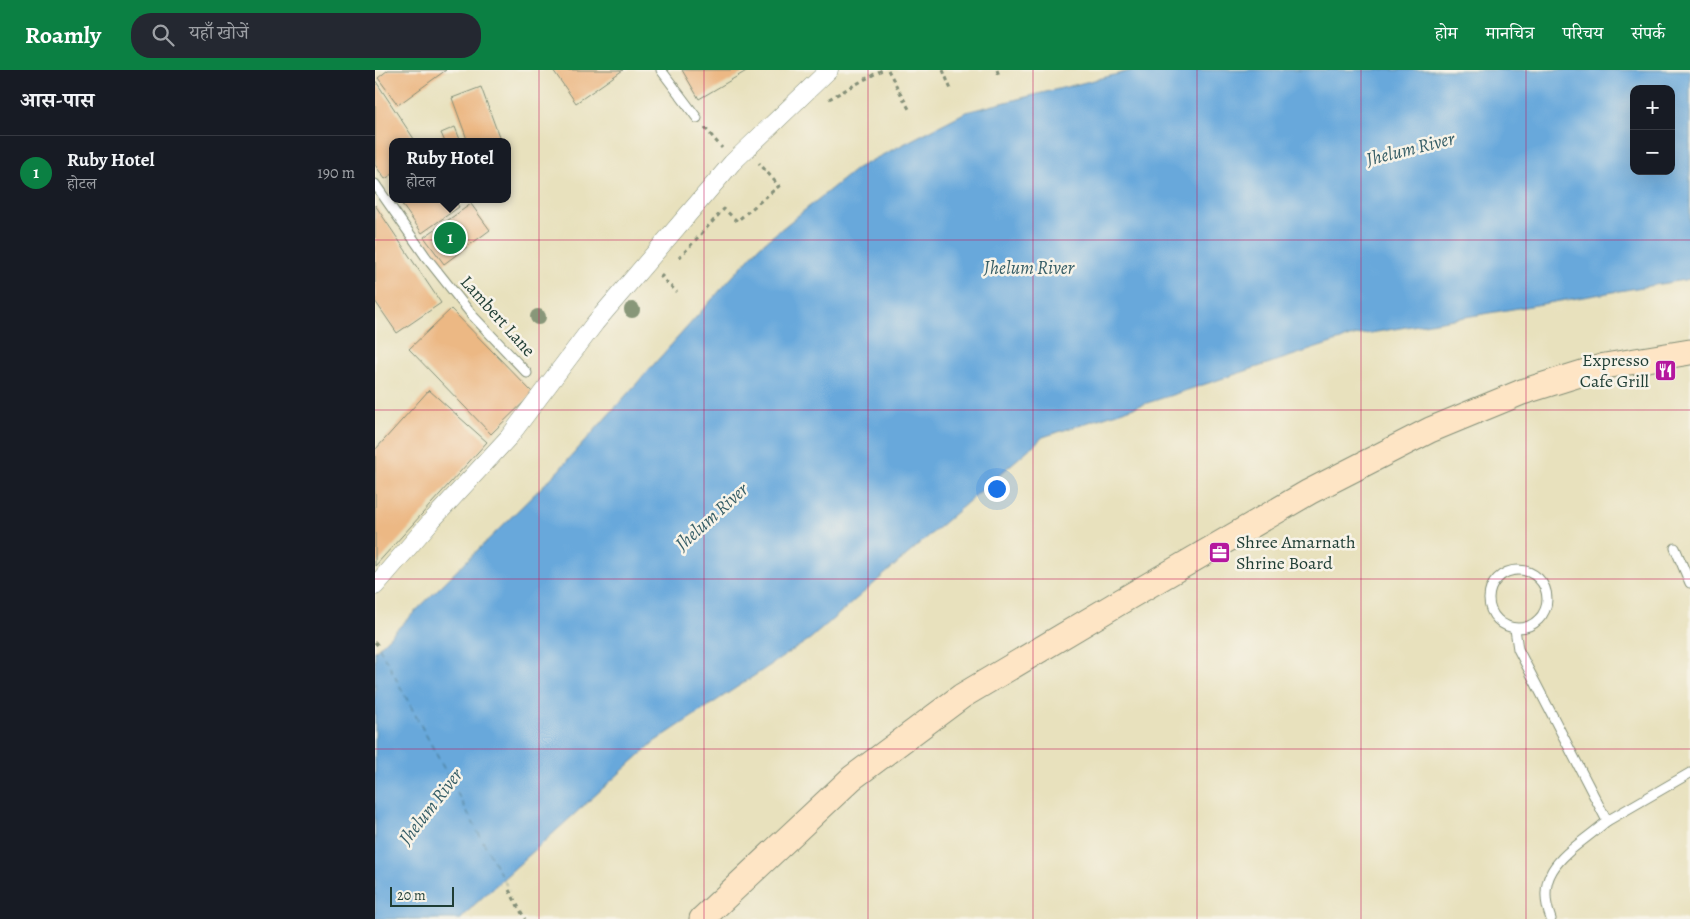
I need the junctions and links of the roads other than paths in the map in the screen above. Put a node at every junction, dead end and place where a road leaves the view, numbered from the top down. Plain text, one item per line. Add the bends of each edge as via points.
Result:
1 (661, 70) edge
2 (829, 70) edge
3 (697, 118) road end
4 (375, 184) edge
5 (1690, 352) edge
6 (527, 373) dead end
7 (1675, 548) dead end
8 (1690, 583) edge
9 (375, 586) edge
10 (1515, 629) junction
11 (1690, 773) edge
12 (1607, 821) junction
13 (702, 919) edge
14 (1551, 919) edge

1 - 3 lane
2 - 9 street via 733,162 595,323 509,437
4 - 6 lane, Lambert Lane via 426,258 472,315
5 - 13 main road via 1605,366 1522,392 1430,430 1309,492 962,696 852,778
7 - 8 lane
10 - 10 lane via 1505,626 1495,616 1489,594 1496,580 1511,571 1528,571 1543,582 1548,600 1546,610 1534,624
10 - 12 lane via 1518,649
11 - 12 lane
12 - 14 lane via 1559,860 1551,871 1545,895

